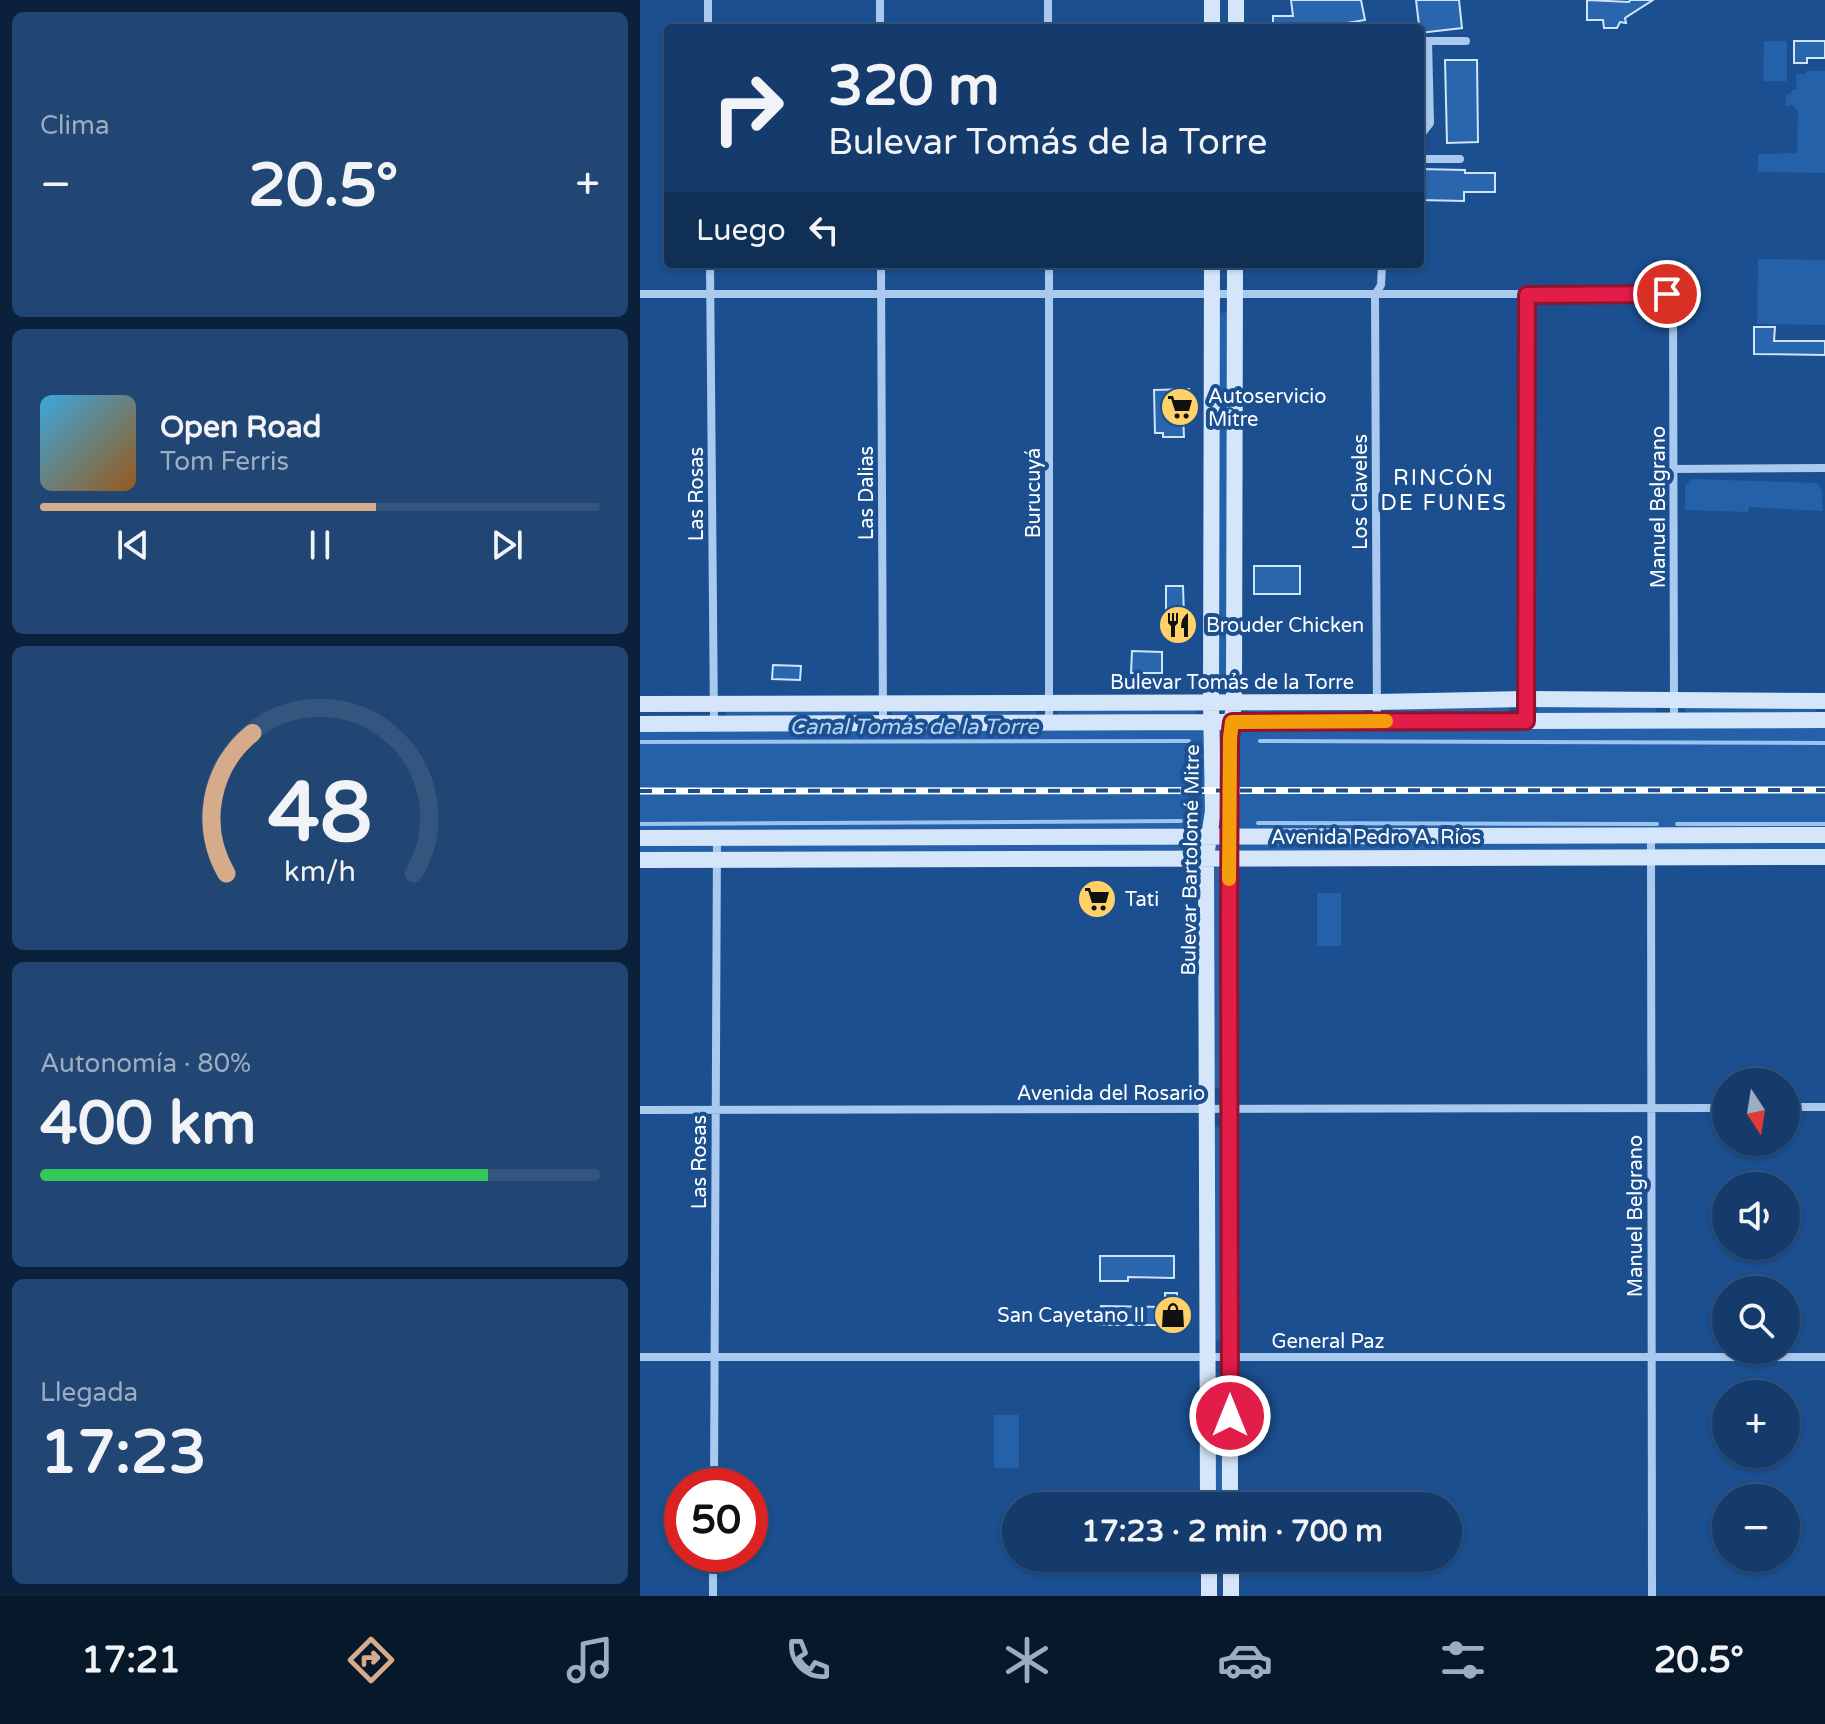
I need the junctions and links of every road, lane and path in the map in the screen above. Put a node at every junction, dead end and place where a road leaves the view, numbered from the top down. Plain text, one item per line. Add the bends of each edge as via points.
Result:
1 (708, 0) edge
2 (880, 0) edge
3 (1048, 0) edge
4 (1212, 0) edge
5 (1236, 0) edge
6 (708, 24) edge
7 (880, 24) edge
8 (1048, 24) edge
9 (1212, 24) edge
10 (1236, 24) edge
11 (1424, 41) edge
12 (1466, 41) dead end
13 (1424, 131) edge
14 (1424, 159) edge
15 (1460, 159) dead end
16 (710, 268) edge
17 (881, 268) edge
18 (1049, 268) edge
19 (1212, 268) edge
20 (1235, 268) edge
21 (1382, 268) edge
22 (640, 294) edge
23 (710, 294) junction
24 (881, 295) junction
25 (1049, 295) junction
26 (1212, 295) junction
27 (1235, 295) junction
28 (1375, 295) junction
29 (1527, 295) junction
30 (1825, 468) edge
31 (1673, 469) junction
32 (1526, 699) junction
33 (1674, 699) junction
34 (1825, 701) edge
35 (1211, 702) junction
36 (1234, 702) junction
37 (1377, 702) junction
38 (882, 703) junction
39 (1049, 703) junction
40 (640, 704) edge
41 (713, 704) junction
42 (1674, 720) junction
43 (1825, 720) edge
44 (1377, 721) junction
45 (1526, 721) junction
46 (883, 722) junction
47 (1049, 722) junction
48 (1212, 722) junction
49 (1232, 722) junction
50 (640, 724) edge
51 (714, 724) junction
52 (1825, 835) edge
53 (1208, 836) junction
54 (1651, 836) junction
55 (1230, 837) junction
56 (640, 838) edge
57 (717, 838) junction
58 (1206, 857) junction
59 (1229, 857) junction
60 (1650, 857) junction
61 (1825, 857) edge
62 (717, 859) junction
63 (640, 860) edge
64 (1800, 1107) edge
65 (1825, 1107) edge
66 (1651, 1108) junction
67 (1712, 1108) edge
68 (1207, 1109) junction
69 (1229, 1109) junction
70 (640, 1110) edge
71 (716, 1110) junction
72 (640, 1357) edge
73 (714, 1357) junction
74 (1208, 1357) junction
75 (1230, 1357) junction
76 (1652, 1357) junction
77 (1825, 1357) edge
78 (714, 1468) edge
79 (1208, 1492) edge
80 (1230, 1492) edge
81 (713, 1572) edge
82 (1209, 1572) edge
83 (1231, 1572) edge
84 (713, 1596) edge
85 (1209, 1596) edge
86 (1231, 1596) edge
87 (1652, 1596) edge

1 - 6 street
2 - 7 street
3 - 8 street
4 - 9 main road
5 - 10 main road
11 - 12 street
11 - 13 street via 1430,123
14 - 15 street
16 - 23 street, Las Rosas
17 - 24 street, Las Dalias
18 - 25 street, Burucuyá
19 - 26 main road, Bulevar Bartolomé Mitre
20 - 27 main road, Bulevar Bartolomé Mitre
21 - 28 street, Los Claveles
22 - 23 street
23 - 24 street
23 - 41 street, Las Rosas
24 - 25 street
24 - 38 street, Las Dalias
25 - 26 street
25 - 39 street, Burucuyá
26 - 27 street
26 - 35 main road, Bulevar Bartolomé Mitre
27 - 28 street
27 - 36 main road, Bulevar Bartolomé Mitre
28 - 29 street
28 - 37 street, Los Claveles
29 - 31 street, Manuel Belgrano via 1673,294
29 - 32 street
30 - 31 street
31 - 33 street, Manuel Belgrano
32 - 33 main road, Bulevar Tomás de la Torre
32 - 37 main road, Bulevar Tomás de la Torre
32 - 45 street
33 - 34 main road, Bulevar Tomás de la Torre
33 - 42 street, Manuel Belgrano
35 - 36 main road, Bulevar Tomás de la Torre
35 - 39 main road, Bulevar Tomás de la Torre
35 - 48 main road, Bulevar Bartolomé Mitre
36 - 37 main road, Bulevar Tomás de la Torre
36 - 49 main road, Bulevar Bartolomé Mitre
37 - 44 street, Los Claveles
38 - 39 main road, Bulevar Tomás de la Torre
38 - 41 main road, Bulevar Tomás de la Torre
38 - 46 street, Las Dalias
39 - 47 street, Burucuyá
40 - 41 main road, Bulevar Tomás de la Torre
41 - 51 street, Las Rosas
42 - 43 main road, Bulevar Tomás de la Torre
42 - 45 main road, Bulevar Tomás de la Torre
44 - 45 main road, Bulevar Tomás de la Torre
44 - 49 main road, Bulevar Tomás de la Torre
46 - 47 main road, Bulevar Tomás de la Torre
46 - 51 main road, Bulevar Tomás de la Torre
47 - 48 main road, Bulevar Tomás de la Torre
48 - 49 main road, Bulevar Tomás de la Torre
48 - 53 main road, Bulevar Bartolomé Mitre via 1213,811
49 - 55 main road, Bulevar Bartolomé Mitre
50 - 51 main road, Bulevar Tomás de la Torre
52 - 54 main road, Avenida Pedro A. Ríos
53 - 55 main road, Avenida Pedro A. Ríos
53 - 57 main road, Avenida Pedro A. Ríos
53 - 58 main road, Bulevar Bartolomé Mitre
54 - 55 main road, Avenida Pedro A. Ríos
54 - 60 street, Manuel Belgrano
55 - 59 main road, Bulevar Bartolomé Mitre
56 - 57 main road, Avenida Pedro A. Ríos
57 - 62 street, Las Rosas
58 - 59 main road, Avenida Pedro A. Ríos
58 - 62 main road, Avenida Pedro A. Ríos
58 - 68 main road, Bulevar Bartolomé Mitre
59 - 60 main road, Avenida Pedro A. Ríos
59 - 69 main road, Bulevar Bartolomé Mitre
60 - 61 main road, Avenida Pedro A. Ríos
60 - 66 street, Manuel Belgrano
62 - 63 main road, Avenida Pedro A. Ríos
62 - 71 street, Las Rosas
64 - 65 street
66 - 67 street, Avenida del Rosario
66 - 69 street, Avenida del Rosario
66 - 76 street, Manuel Belgrano
68 - 69 street, Avenida del Rosario
68 - 71 street, Avenida del Rosario
68 - 74 main road, Bulevar Bartolomé Mitre
69 - 75 main road, Bulevar Bartolomé Mitre
70 - 71 street, Avenida del Rosario
71 - 73 street, Las Rosas
72 - 73 street, General Paz
73 - 74 street, General Paz
73 - 78 street, Las Rosas
74 - 75 street, General Paz
74 - 79 main road, Bulevar Bartolomé Mitre
75 - 76 street, General Paz
75 - 80 main road, Bulevar Bartolomé Mitre
76 - 77 street, General Paz
76 - 87 street, Manuel Belgrano
81 - 84 street
82 - 85 main road
83 - 86 main road

